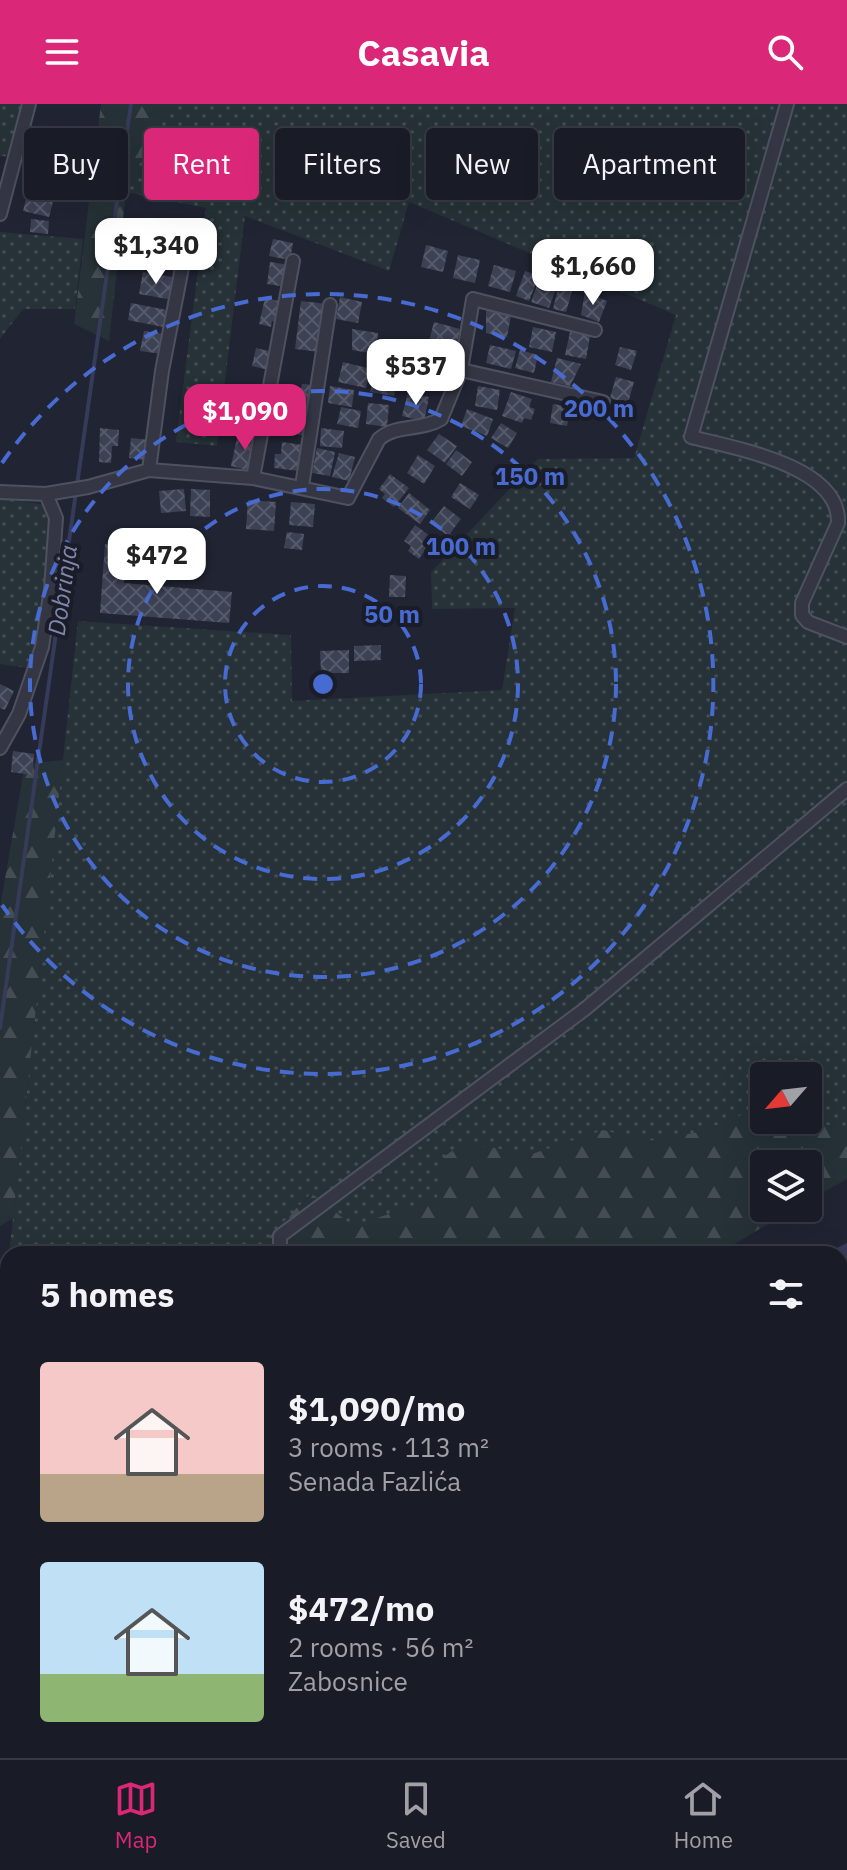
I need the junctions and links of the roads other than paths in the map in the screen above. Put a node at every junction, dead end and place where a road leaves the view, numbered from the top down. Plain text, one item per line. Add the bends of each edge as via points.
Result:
1 (29, 104) edge
2 (787, 104) edge
3 (0, 214) edge
4 (185, 252) dead end
5 (293, 261) dead end
6 (330, 305) dead end
7 (595, 330) dead end
8 (461, 370) junction
9 (603, 402) dead end
10 (149, 470) junction
11 (253, 478) junction
12 (302, 486) junction
13 (0, 492) edge
14 (46, 494) junction
15 (843, 514) edge
16 (847, 637) edge
17 (0, 748) edge
18 (847, 789) edge
19 (280, 1246) edge

1 - 3 street
2 - 15 street via 691,437 796,470 821,484
4 - 10 street
5 - 11 street
6 - 12 street
7 - 8 street via 473,299
8 - 9 street
8 - 12 street via 441,419 426,427 385,433 348,498
10 - 11 street
10 - 14 street
11 - 12 street
13 - 14 street
14 - 17 street via 56,518 42,647 19,714
15 - 16 street via 802,603 802,615
18 - 19 street via 585,1009 280,1236

